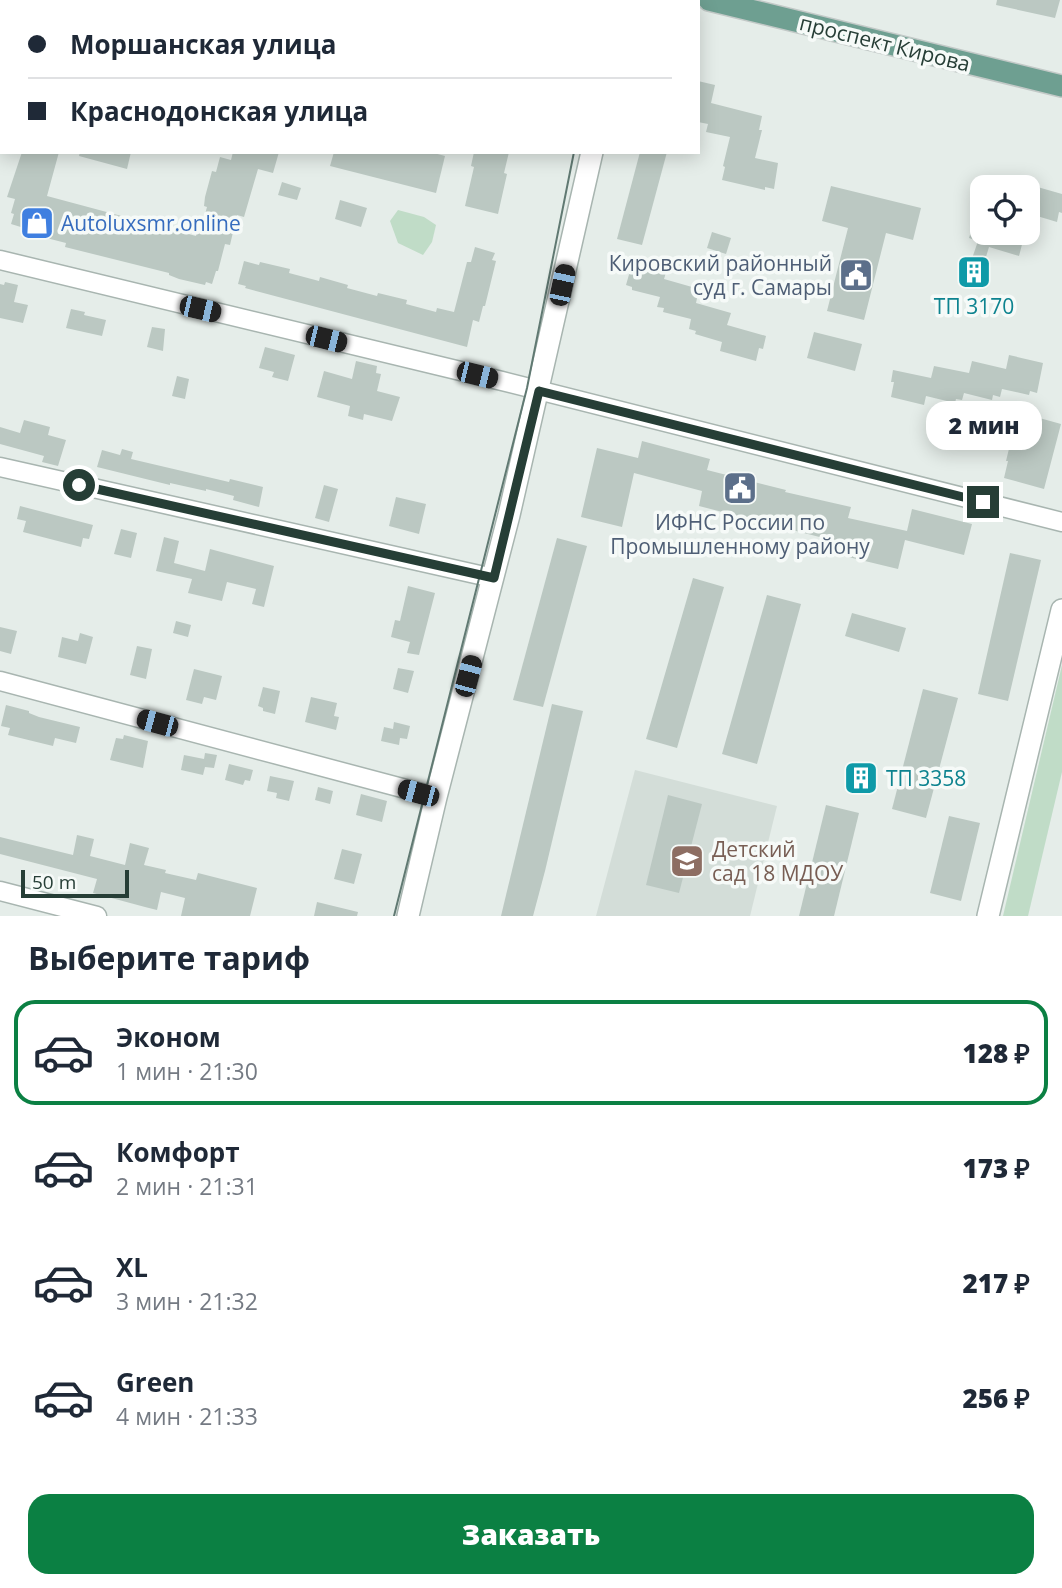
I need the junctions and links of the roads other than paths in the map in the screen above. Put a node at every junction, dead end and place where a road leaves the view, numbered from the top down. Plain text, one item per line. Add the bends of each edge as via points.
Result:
1 (709, 0) edge
2 (1062, 86) edge
3 (592, 154) edge
4 (0, 260) edge
5 (539, 391) junction
6 (0, 467) edge
7 (1062, 522) edge
8 (494, 578) junction
9 (1062, 610) edge
10 (0, 681) edge
11 (436, 797) junction
12 (0, 891) edge
13 (97, 916) edge
14 (408, 916) edge
15 (988, 916) edge

1 - 2 main road, проспект Кирова
3 - 5 street
4 - 5 street
5 - 7 street
5 - 8 street
6 - 8 street
8 - 11 street
9 - 15 street
10 - 11 street
11 - 14 street
12 - 13 street

